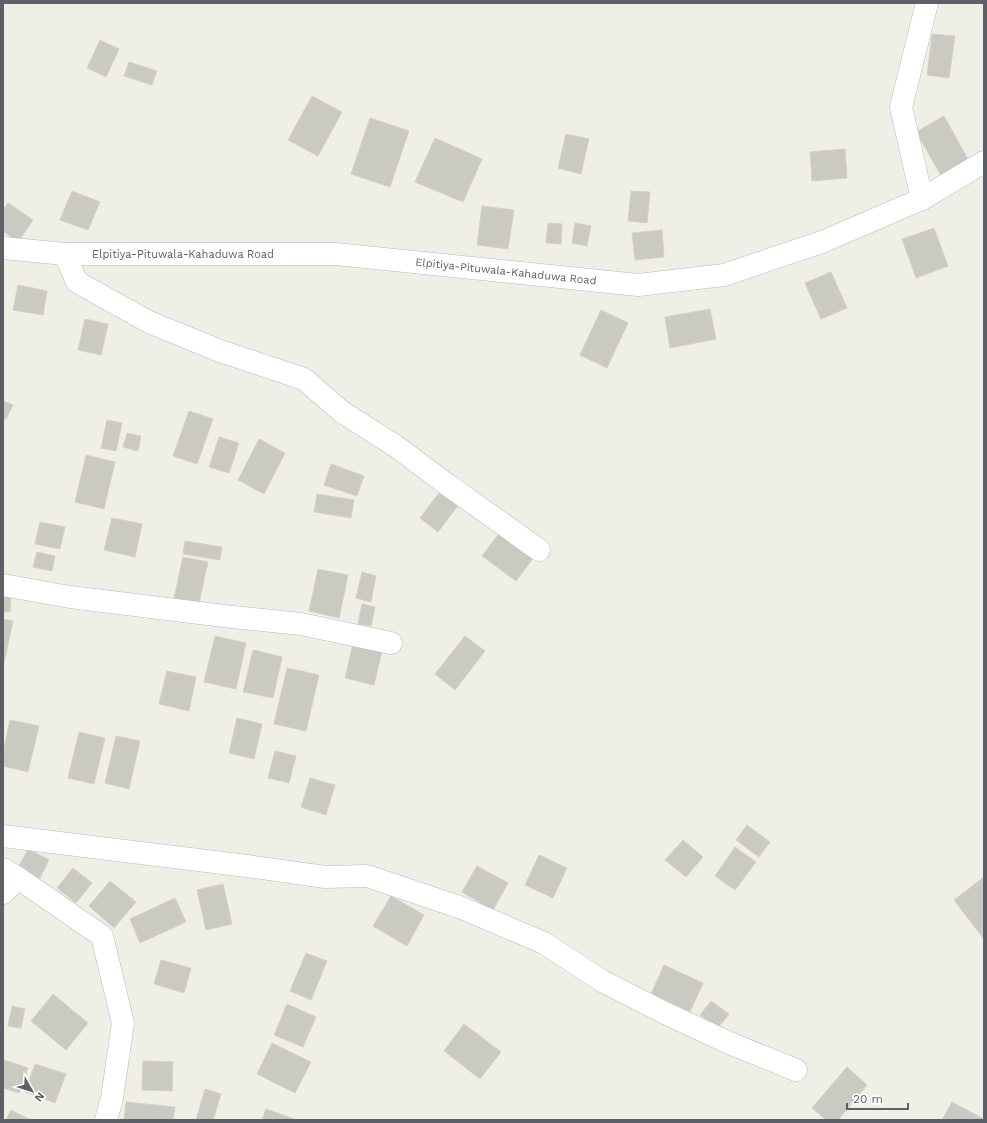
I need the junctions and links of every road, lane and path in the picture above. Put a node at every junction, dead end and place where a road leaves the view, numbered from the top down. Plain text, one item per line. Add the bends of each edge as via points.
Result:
1 (927, 3) edge
2 (984, 162) edge
3 (922, 199) junction
4 (3, 248) edge
5 (65, 254) junction
6 (539, 550) dead end
7 (3, 585) edge
8 (391, 643) dead end
9 (3, 836) edge
10 (11, 873) edge
11 (3, 893) edge
12 (796, 1070) dead end
13 (106, 1120) edge

1 - 3 street via 901,107
2 - 3 street, Elpitiya-Pituwala-Kahaduwa Road
3 - 5 street, Elpitiya-Pituwala-Kahaduwa Road via 822,242 724,275 638,285 336,254
4 - 5 street, Elpitiya-Pituwala-Kahaduwa Road
5 - 6 street via 77,282 149,322 304,379 342,412 397,447
7 - 8 street via 85,599 301,624
9 - 12 street via 325,877 368,876 462,908 544,942 602,981 727,1042
10 - 11 street
10 - 13 street via 102,936 123,1023 112,1098

